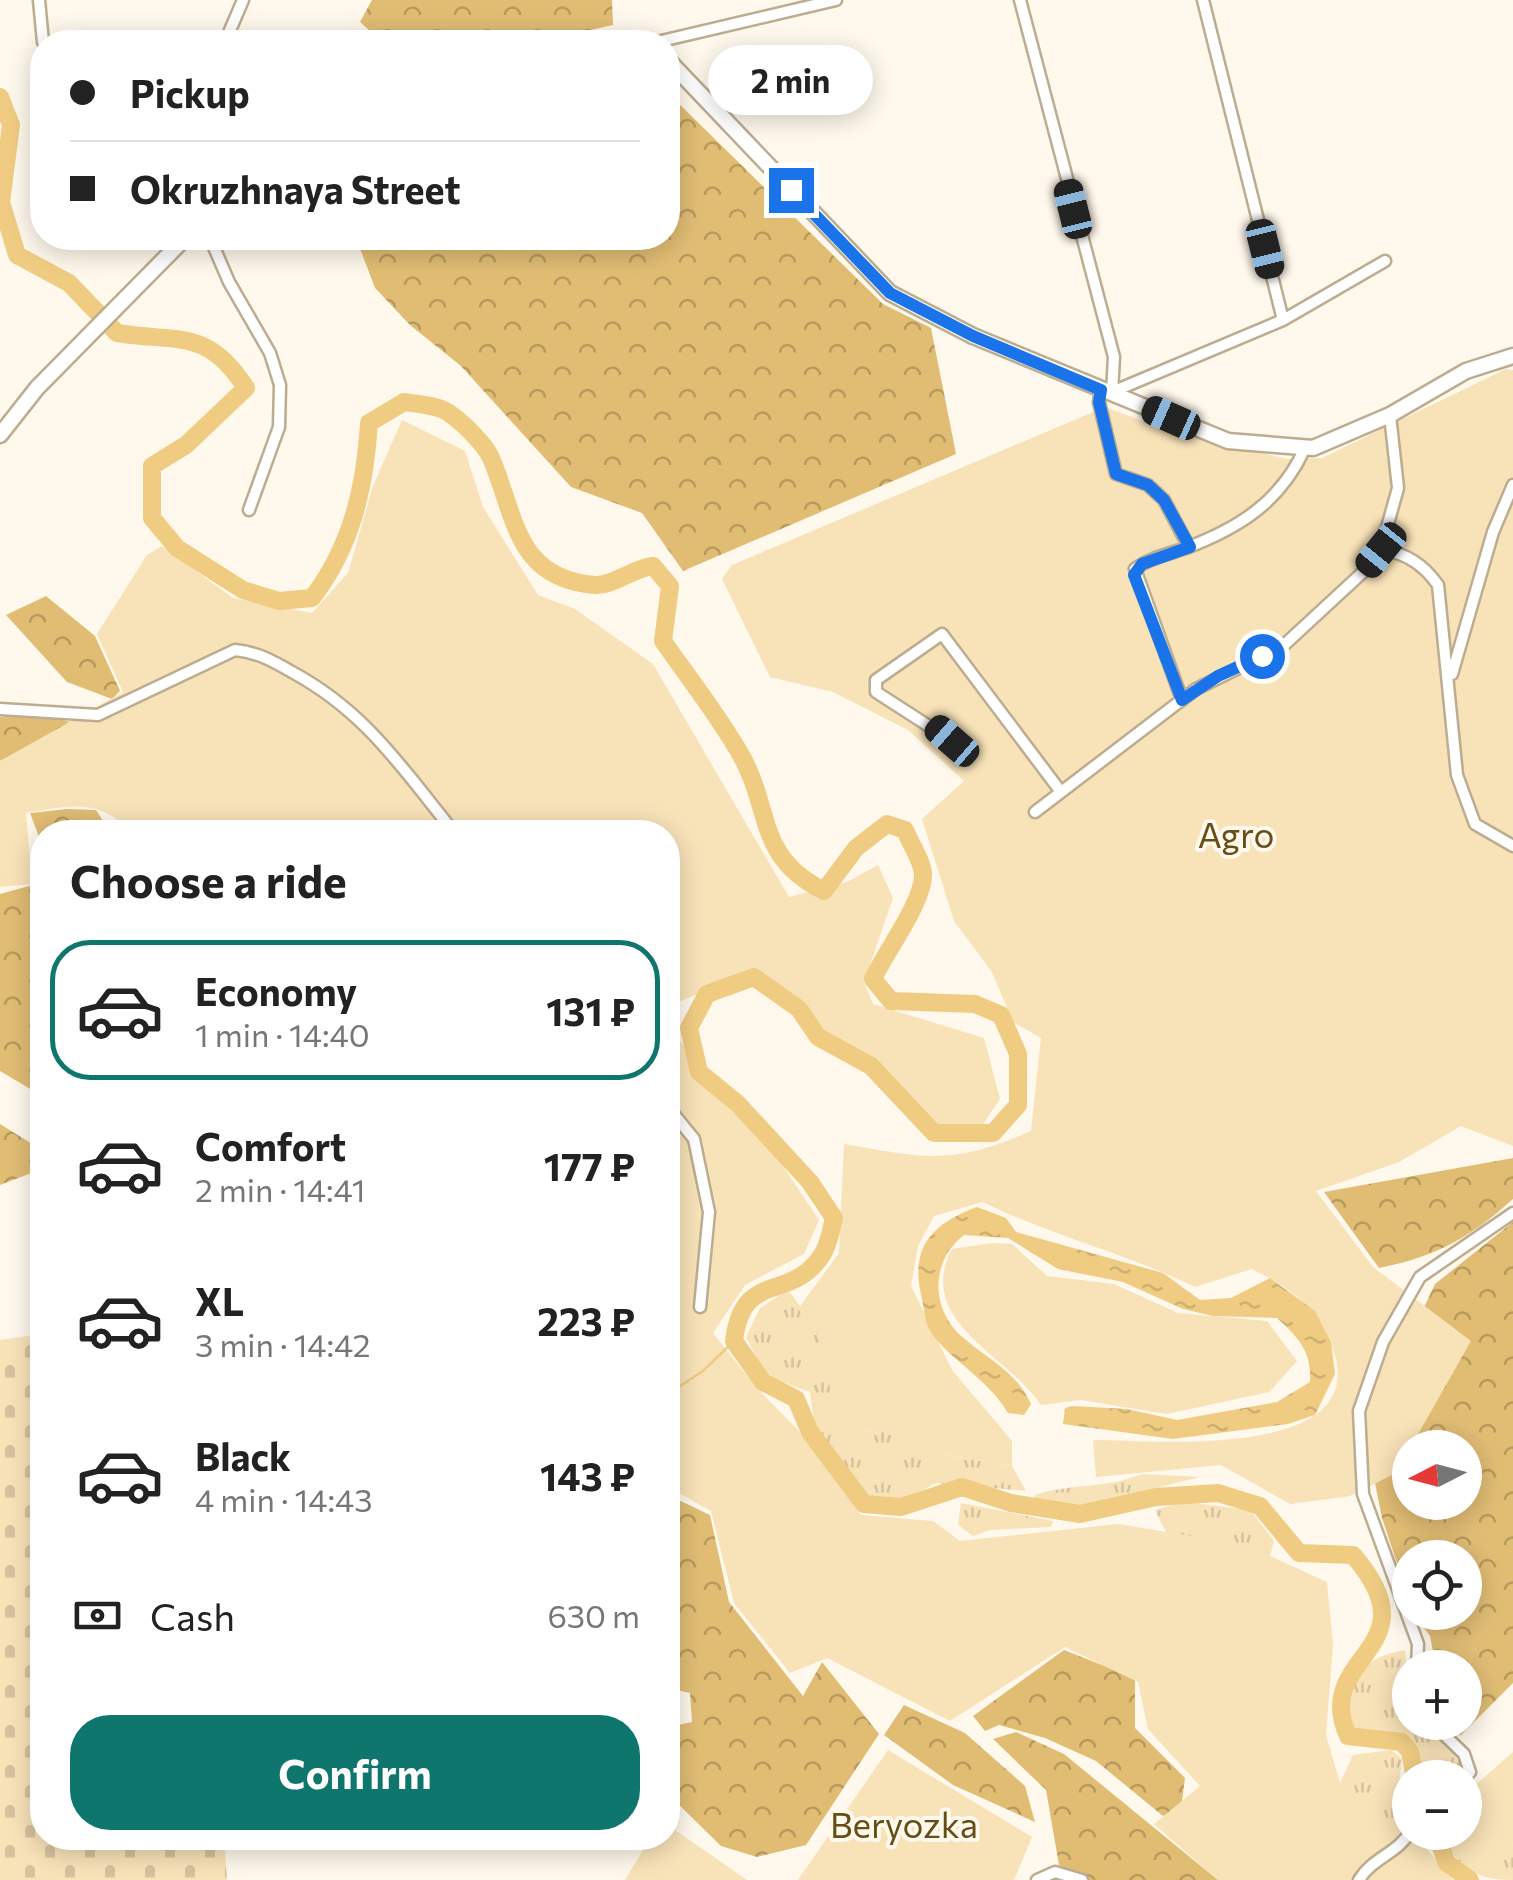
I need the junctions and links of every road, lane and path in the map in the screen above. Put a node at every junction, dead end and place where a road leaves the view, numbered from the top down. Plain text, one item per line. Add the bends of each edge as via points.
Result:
1 (40, 0) edge
2 (243, 0) edge
3 (836, 0) edge
4 (1020, 0) edge
5 (1203, 0) edge
6 (42, 30) edge
7 (230, 30) edge
8 (680, 37) edge
9 (680, 73) edge
10 (174, 250) edge
11 (215, 250) edge
12 (1385, 261) dead end
13 (1283, 320) junction
14 (1513, 356) edge
15 (1106, 391) junction
16 (1390, 415) junction
17 (0, 435) edge
18 (1304, 450) junction
19 (1513, 485) edge
20 (249, 510) dead end
21 (1190, 547) junction
22 (1381, 550) junction
23 (1450, 685) junction
24 (1182, 700) junction
25 (0, 710) edge
26 (952, 741) dead end
27 (1061, 792) junction
28 (1035, 812) dead end
29 (444, 820) edge
30 (1513, 846) edge
31 (680, 1122) edge
32 (1513, 1213) edge
33 (700, 1307) dead end
34 (1418, 1650) edge
35 (1450, 1740) edge
36 (1466, 1760) edge
37 (1397, 1850) edge
38 (1037, 1880) edge
39 (1082, 1880) edge
40 (1359, 1880) edge

1 - 6 street
2 - 7 street
3 - 8 street
4 - 15 street via 1114,357
5 - 13 street
9 - 15 street via 890,293
10 - 17 street
11 - 20 street via 280,384 279,427
12 - 13 street
13 - 15 street
14 - 16 street via 1466,370
15 - 18 street via 1228,440
15 - 21 street via 1099,402 1116,474 1148,485 1164,500
16 - 18 street
16 - 22 street via 1398,488
18 - 21 street via 1290,479 1264,507
19 - 23 street
21 - 24 street via 1142,564 1134,575
22 - 23 street via 1425,566 1438,586
22 - 24 street via 1307,628
23 - 30 street via 1457,775 1475,824
24 - 27 street
25 - 29 street via 98,715 235,650 254,652 334,694 374,732
26 - 27 street via 874,685 942,634
27 - 28 street
31 - 33 street via 694,1139 709,1212
32 - 34 street via 1420,1276 1383,1342 1359,1411 1363,1494
35 - 36 street
37 - 40 street via 1371,1864
38 - 39 street via 1054,1872

